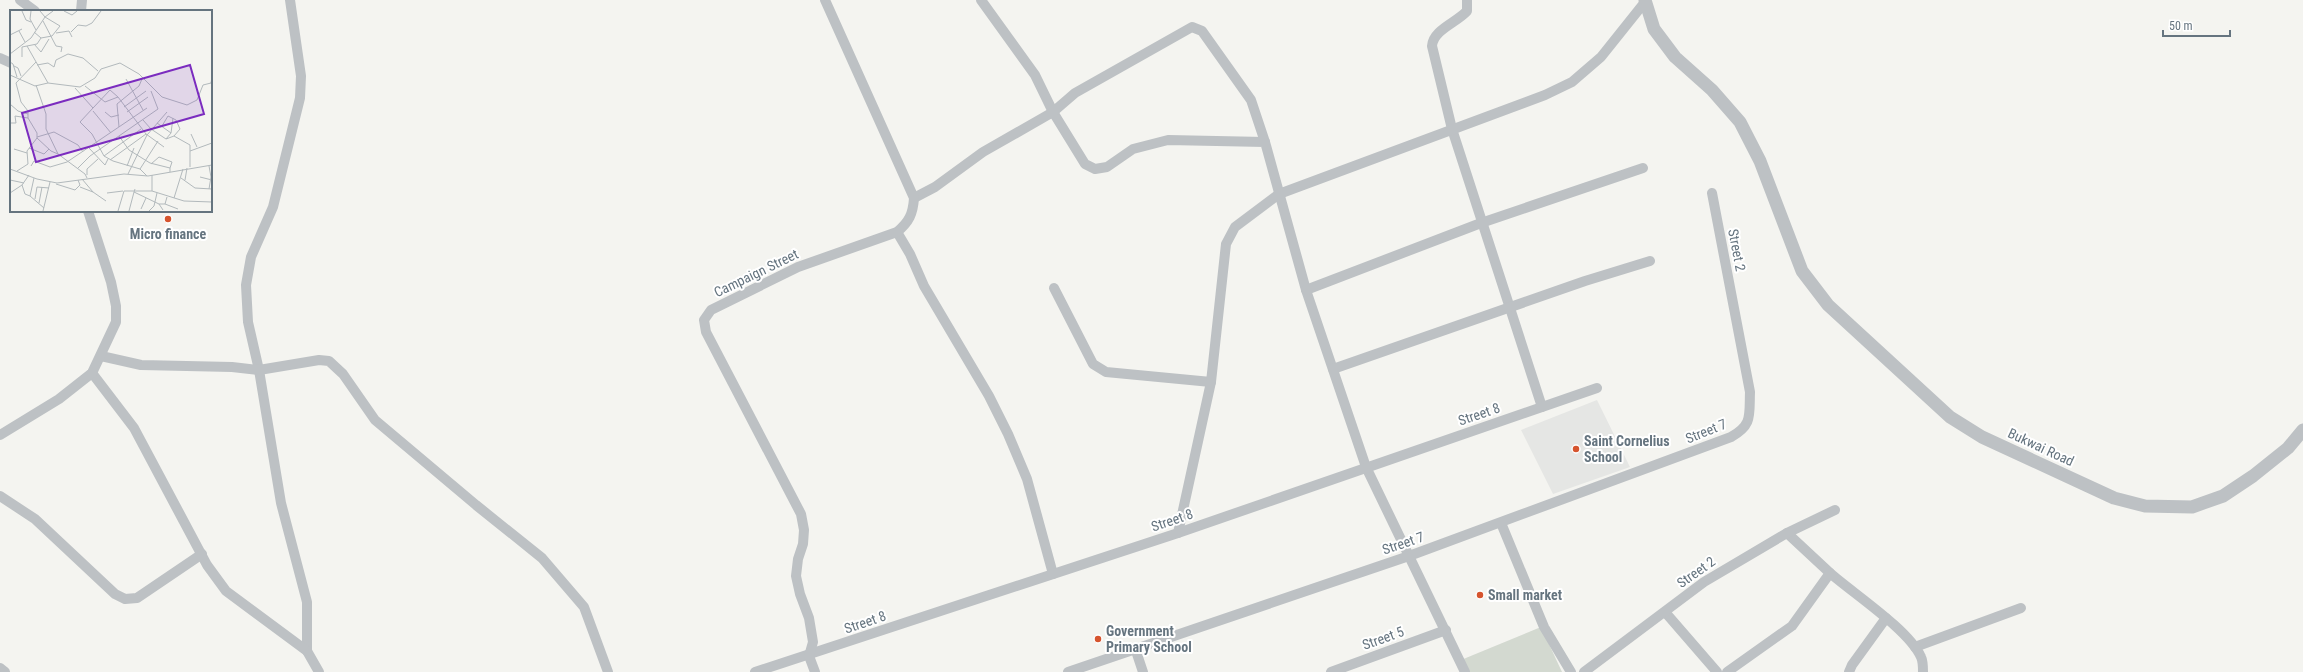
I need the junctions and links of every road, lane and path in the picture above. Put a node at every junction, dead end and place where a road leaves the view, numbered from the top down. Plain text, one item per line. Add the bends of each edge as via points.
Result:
1 (20, 0) edge
2 (82, 0) edge
3 (290, 0) edge
4 (825, 0) edge
5 (981, 0) edge
6 (1467, 0) edge
7 (1645, 1) edge
8 (34, 10) edge
9 (81, 10) edge
10 (0, 58) edge
11 (10, 63) edge
12 (1053, 112) junction
13 (1452, 129) junction
14 (1265, 142) junction
15 (1643, 168) dead end
16 (1712, 193) dead end
17 (1280, 194) junction
18 (914, 198) junction
19 (88, 212) edge
20 (1482, 223) junction
21 (897, 232) junction
22 (1650, 261) dead end
23 (1054, 288) dead end
24 (1306, 290) junction
25 (1509, 308) junction
26 (101, 356) junction
27 (1333, 369) junction
28 (259, 370) junction
29 (92, 374) junction
30 (1211, 382) junction
31 (1597, 388) dead end
32 (1542, 407) junction
33 (1743, 430) joint
34 (2303, 430) edge
35 (0, 435) edge
36 (1366, 467) junction
37 (0, 496) edge
38 (1835, 510) dead end
39 (1500, 523) junction
40 (1178, 533) junction
41 (1787, 533) junction
42 (202, 554) junction
43 (1409, 556) junction
44 (1830, 573) junction
45 (1053, 574) junction
46 (2021, 608) dead end
47 (1665, 612) junction
48 (1886, 618) junction
49 (1446, 630) junction
50 (1915, 647) junction
51 (1135, 648) junction
52 (307, 651) junction
53 (809, 656) junction
54 (0, 668) edge
55 (5, 672) edge
56 (319, 672) edge
57 (608, 672) edge
58 (754, 672) edge
59 (815, 672) edge
60 (1068, 672) edge
61 (1143, 672) edge
62 (1331, 672) edge
63 (1465, 672) edge
64 (1570, 672) edge
65 (1584, 672) edge
66 (1717, 672) edge
67 (1727, 672) edge
68 (1849, 672) edge
69 (1923, 672) edge

1 - 8 street
2 - 9 street
3 - 28 street via 301,76 300,98 273,207 251,257 246,285 248,322
4 - 18 street
5 - 12 street via 1035,75
6 - 13 street via 1467,11 1459,20 1438,33 1432,46
7 - 13 street via 1601,57 1572,82 1545,95
7 - 34 street, Bukwai Road via 1654,29 1675,57 1712,90 1740,122 1760,161 1802,270 1828,305 1950,417 1982,437 2114,498 2145,506 2192,507 2223,496 2288,448
10 - 11 street
12 - 14 street via 1085,164 1095,169 1107,167 1133,148 1168,140
12 - 14 street via 1075,93 1192,27 1202,31 1251,100
12 - 18 street via 983,152 935,187
13 - 17 street
13 - 20 street
14 - 17 street
15 - 20 street
16 - 33 street, Street 2 via 1750,392 1749,419
17 - 24 street
17 - 30 street via 1235,227 1226,244
18 - 21 street, Campaign Street via 913,211 907,224
19 - 26 street via 116,306 116,322
20 - 24 street
20 - 25 street
21 - 45 street via 945,324 989,396 1008,434 1027,479
21 - 53 street, Campaign Street via 798,266 711,310 704,320 706,332 802,514 803,544 796,576 809,618 813,642
22 - 25 street
23 - 30 street via 1093,364 1106,372
24 - 27 street
25 - 27 street
25 - 32 street
26 - 28 street via 141,365
26 - 29 street
27 - 36 street
28 - 52 street via 281,503 307,602
28 - 57 street via 319,360 329,361 375,420 542,558 584,607
29 - 35 street via 59,399
29 - 42 street via 134,428
30 - 40 street
31 - 32 street, Street 8
32 - 36 street, Street 8
33 - 39 street, Street 7 via 1731,437
36 - 40 street, Street 8
36 - 43 street
37 - 42 street via 35,519 115,594 125,599 137,598
38 - 41 street, Street 2
39 - 43 street, Street 7
39 - 64 street via 1544,627
40 - 45 street, Street 8
41 - 44 street
41 - 47 street, Street 2 via 1704,582
42 - 52 street via 226,591
43 - 49 street
43 - 51 street, Street 7
44 - 48 street
44 - 67 street via 1792,626
45 - 53 street, Street 8
46 - 50 street
47 - 65 street, Street 2
47 - 66 street
48 - 50 street
48 - 68 street
49 - 62 street, Street 5
49 - 63 street
50 - 69 street via 1921,656
51 - 60 street, Street 7
51 - 61 street
52 - 56 street
53 - 58 street, Street 8
53 - 59 street, Campaign Street
54 - 55 street

